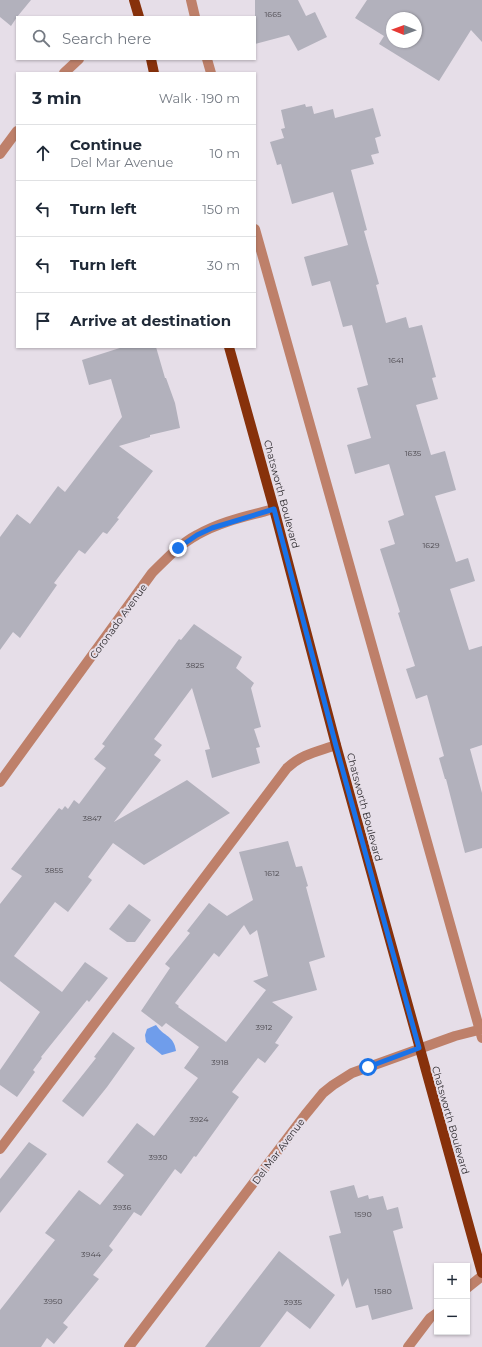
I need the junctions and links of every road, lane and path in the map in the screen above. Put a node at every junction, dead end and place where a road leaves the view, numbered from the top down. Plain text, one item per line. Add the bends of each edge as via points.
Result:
1 (134, 0) edge
2 (191, 0) edge
3 (139, 16) edge
4 (196, 16) edge
5 (78, 60) edge
6 (151, 60) edge
7 (207, 60) edge
8 (65, 72) edge
9 (154, 72) edge
10 (211, 72) edge
11 (16, 133) edge
12 (0, 154) edge
13 (256, 233) edge
14 (229, 348) edge
15 (274, 509) junction
16 (336, 746) junction
17 (0, 782) edge
18 (481, 1032) edge
19 (419, 1048) junction
20 (0, 1149) edge
21 (482, 1273) edge
22 (482, 1276) edge
23 (470, 1286) edge
24 (434, 1315) edge
25 (130, 1347) edge
26 (408, 1347) edge

1 - 3 main road
2 - 4 street
5 - 8 street
6 - 9 main road
7 - 10 street
11 - 12 street
13 - 18 street
14 - 15 main road, Chatsworth Boulevard
15 - 16 main road, Chatsworth Boulevard
15 - 17 street, Coronado Avenue via 197,535 165,560 152,573
16 - 19 main road, Chatsworth Boulevard
16 - 20 street via 306,755 287,768
18 - 19 street, Del Mar Avenue via 454,1036
19 - 21 main road, Chatsworth Boulevard
19 - 25 street, Del Mar Avenue via 352,1073 323,1093
22 - 23 street
24 - 26 street

